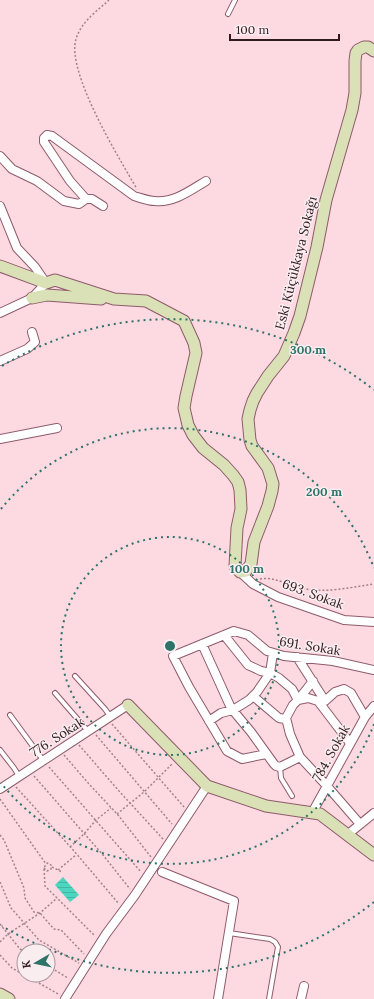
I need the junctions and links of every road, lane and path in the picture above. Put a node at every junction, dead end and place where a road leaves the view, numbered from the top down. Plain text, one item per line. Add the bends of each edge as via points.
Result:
1 (109, 0) edge
2 (235, 0) edge
3 (228, 14) dead end
4 (374, 51) edge
5 (0, 156) edge
6 (206, 181) dead end
7 (86, 199) junction
8 (143, 199) junction
9 (0, 206) edge
10 (103, 206) dead end
11 (0, 266) edge
12 (46, 283) junction
13 (32, 298) junction
14 (114, 299) junction
15 (0, 313) edge
16 (32, 332) dead end
17 (0, 361) edge
18 (57, 428) dead end
19 (0, 439) edge
20 (240, 572) junction
21 (253, 584) junction
22 (374, 584) edge
23 (374, 622) edge
24 (224, 635) junction
25 (202, 644) junction
26 (273, 653) junction
27 (297, 657) junction
28 (374, 670) edge
29 (270, 673) junction
30 (76, 676) dead end
31 (312, 681) junction
32 (55, 693) dead end
33 (253, 696) junction
34 (298, 700) junction
35 (321, 701) junction
36 (128, 705) joint
37 (374, 706) edge
38 (233, 710) junction
39 (10, 715) dead end
40 (365, 717) junction
41 (109, 718) junction
42 (286, 718) junction
43 (209, 721) junction
44 (90, 730) junction
45 (75, 740) junction
46 (350, 744) junction
47 (0, 750) edge
48 (59, 750) junction
49 (266, 754) junction
50 (300, 757) junction
51 (178, 758) junction
52 (43, 760) junction
53 (280, 767) junction
54 (29, 770) junction
55 (19, 776) junction
56 (158, 777) junction
57 (11, 781) junction
58 (206, 786) junction
59 (327, 786) junction
60 (0, 789) edge
61 (144, 792) junction
62 (292, 796) dead end
63 (0, 799) edge
64 (129, 803) junction
65 (111, 808) junction
66 (189, 813) junction
67 (312, 813) junction
68 (374, 813) edge
69 (117, 814) junction
70 (96, 820) junction
71 (360, 824) junction
72 (178, 830) junction
73 (84, 834) junction
74 (0, 835) edge
75 (347, 835) junction
76 (168, 845) junction
77 (70, 847) junction
78 (77, 854) junction
79 (374, 855) edge
80 (156, 863) junction
81 (46, 864) junction
82 (52, 867) junction
83 (44, 868) junction
84 (58, 870) junction
85 (62, 872) dead end
86 (162, 872) dead end
87 (146, 878) junction
88 (0, 882) edge
89 (135, 895) junction
90 (56, 898) junction
91 (124, 910) junction
92 (40, 913) junction
93 (24, 923) junction
94 (0, 924) edge
95 (228, 933) junction
96 (8, 934) junction
97 (0, 942) edge
98 (101, 942) junction
99 (16, 944) edge
100 (0, 955) edge
101 (88, 963) junction
102 (16, 970) edge
103 (56, 971) edge
104 (38, 983) edge
105 (75, 983) junction
106 (304, 986) dead end
107 (0, 994) edge
108 (9, 999) edge
109 (65, 999) edge
110 (218, 999) edge
111 (269, 999) edge
112 (301, 999) edge

1 - 8 path via 81,27 74,44 75,60 81,81 100,123
2 - 3 lane
4 - 20 street, Eski Küçükkaya Sokağı via 364,47 356,53 352,110 326,200 300,316 284,356 257,393 250,410 250,440 268,468 273,484 268,506 254,542 251,564 246,571
5 - 7 street via 12,169 37,182 64,201 79,204
6 - 8 street via 166,201
7 - 8 street via 70,181 44,142 47,135 52,136 134,196
7 - 10 street via 92,199
9 - 12 street via 17,248
11 - 12 street
12 - 13 street
12 - 14 street via 55,280
13 - 14 street via 48,295
13 - 15 street
14 - 20 street via 146,301 184,321 196,353 184,408 186,418 193,435 203,448 224,465 238,482 241,508 235,566
16 - 17 street via 35,342 27,349
18 - 19 street
20 - 21 street, 693. Sokak
21 - 22 path via 261,579 271,579 306,590 321,590
21 - 23 street, 693. Sokak via 278,597 344,620
24 - 25 street
24 - 26 street, 691. Sokak via 234,631 248,635
24 - 29 street via 248,665
25 - 38 street
25 - 43 street via 173,656
26 - 27 street, 691. Sokak
26 - 29 street
27 - 28 street, 691. Sokak via 333,661
27 - 31 street
29 - 33 street
29 - 34 street via 292,689
30 - 41 lane via 105,709
31 - 34 street
31 - 35 street
32 - 44 lane
33 - 38 street
33 - 42 street via 279,718
34 - 35 street via 308,698
34 - 42 street
35 - 40 street via 344,689 351,693
35 - 46 street
36 - 41 street, 776. Sokak
36 - 51 street
37 - 40 street, 784. Sokak
38 - 43 street via 221,713
38 - 49 street
39 - 52 lane
40 - 46 street, 784. Sokak
41 - 44 street, 776. Sokak
41 - 56 path
42 - 50 street
43 - 49 street via 227,751 242,759
44 - 45 street, 776. Sokak
44 - 61 path
45 - 48 street, 776. Sokak
45 - 64 path
46 - 59 street, 784. Sokak
47 - 55 lane
48 - 52 street, 776. Sokak
48 - 65 path
49 - 53 street
50 - 53 street
50 - 59 street
51 - 56 path
51 - 58 street
52 - 54 street, 776. Sokak
52 - 70 path
53 - 62 lane via 281,778
54 - 55 street, 776. Sokak
54 - 73 path
55 - 57 street, 776. Sokak
56 - 61 path
56 - 66 path
57 - 60 street, 776. Sokak
57 - 77 path
58 - 66 street
58 - 67 street via 266,806
59 - 67 street, 784. Sokak
59 - 71 street
61 - 64 path
61 - 72 path
63 - 81 path
64 - 69 path
64 - 76 path
65 - 69 path
65 - 70 path
66 - 72 street
67 - 75 street via 320,814
68 - 71 street
69 - 80 path
70 - 73 path
70 - 87 path
71 - 75 street
72 - 76 street
73 - 77 path
73 - 89 path
74 - 92 path via 24,888 25,898 34,912
75 - 79 street
76 - 80 street
77 - 78 path
78 - 84 path
78 - 91 path
80 - 87 street
81 - 82 path
81 - 83 path
82 - 83 path via 47,871
82 - 84 path
83 - 90 path via 45,886
84 - 85 path
86 - 95 street via 234,901
87 - 89 street
88 - 93 path via 11,908
89 - 91 street
90 - 92 path
90 - 98 path
91 - 98 street
92 - 93 path
92 - 101 path via 54,929 61,930
93 - 96 path
93 - 101 path via 40,940
94 - 96 path
95 - 110 street
95 - 111 lane via 270,938 275,942 278,947
96 - 97 path
96 - 99 path
98 - 101 street
100 - 102 path
101 - 105 street
103 - 105 path
104 - 109 path
105 - 109 street
106 - 112 street
107 - 108 street

